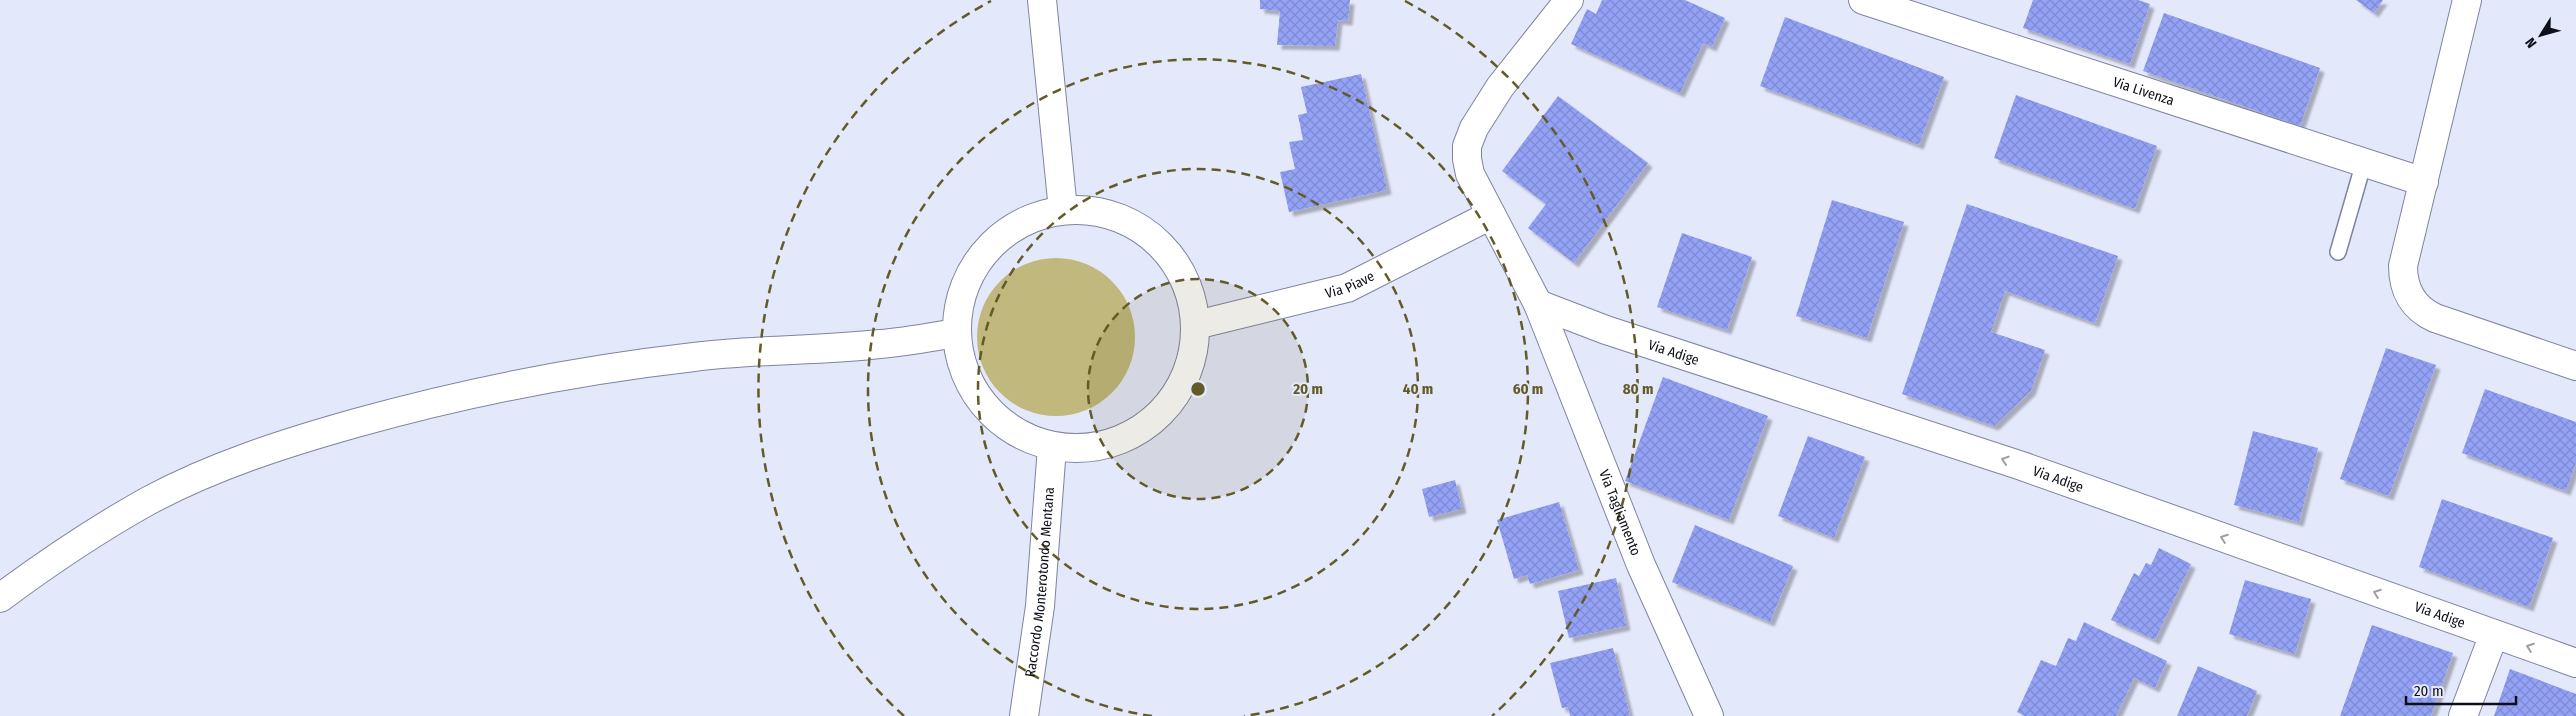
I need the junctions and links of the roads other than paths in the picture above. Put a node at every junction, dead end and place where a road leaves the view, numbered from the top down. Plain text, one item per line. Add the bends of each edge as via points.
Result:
1 (1042, 0) edge
2 (1569, 0) edge
3 (1863, 0) edge
4 (2467, 1) edge
5 (2364, 162) junction
6 (2424, 182) junction
7 (1063, 210) junction
8 (1491, 215) junction
9 (2338, 252) dead end
10 (1538, 304) junction
11 (1196, 325) junction
12 (956, 333) junction
13 (2576, 366) edge
14 (1052, 448) junction
15 (0, 598) edge
16 (2494, 634) junction
17 (2576, 663) edge
18 (1024, 716) edge
19 (1709, 716) edge
20 (2463, 716) edge

1 - 7 street
2 - 8 street, Via Tagliamento via 1500,88 1469,137 1467,159 1470,174
3 - 5 street, Via Livenza
4 - 6 street
5 - 6 street, Via Livenza
5 - 9 lane
6 - 13 street via 2403,266 2406,290 2414,303 2434,318
7 - 11 street via 1096,210 1127,221 1154,238 1176,263 1190,293
7 - 12 street via 1028,219 998,238 974,265 960,298
8 - 10 street, Via Tagliamento
8 - 11 street, Via Piave via 1347,288
16 -> 10 street, Via Adige via 2022,466 1606,330
10 - 19 street, Via Tagliamento via 1637,557
11 - 14 street via 1189,369 1178,394 1154,421 1123,440 1088,450
12 - 14 street via 964,373 984,407 1015,433
12 - 15 street via 880,344 703,356 616,366 497,388 363,421 279,446 149,500 74,546
14 - 18 street, Raccordo Monterotondo Mentana via 1040,606
17 -> 16 street, Via Adige
16 - 20 street

